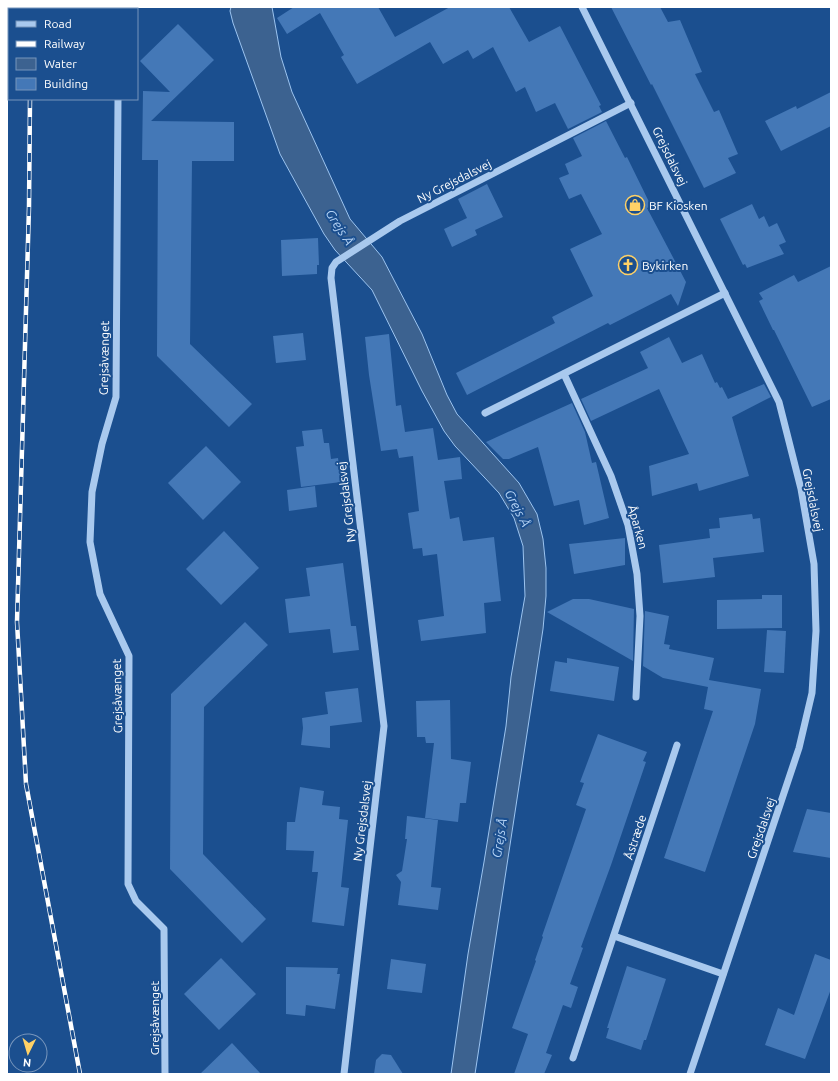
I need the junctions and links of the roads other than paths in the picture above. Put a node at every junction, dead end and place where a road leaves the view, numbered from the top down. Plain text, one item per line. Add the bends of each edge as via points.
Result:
1 (582, 7) edge
2 (118, 100) edge
3 (631, 103) junction
4 (726, 293) junction
5 (564, 374) junction
6 (486, 413) dead end
7 (636, 697) dead end
8 (677, 745) dead end
9 (614, 936) junction
10 (723, 974) junction
11 (573, 1058) dead end
12 (165, 1074) edge
13 (344, 1074) edge
14 (690, 1074) edge

1 - 3 street, Grejsdalsvej
2 - 12 street, Grejsåvænget via 116,397 102,444 92,492 90,542 100,594 129,656 128,884 136,901 164,929
3 - 4 street, Grejsdalsvej
3 - 13 street, Ny Grejsdalsvej via 400,221 336,262 332,268 331,278 384,726
4 - 5 street
4 - 10 street, Grejsdalsvej via 779,402 801,489 814,564 816,631 812,693 799,748
5 - 6 street
5 - 7 street, Åparken via 611,476 628,525 637,574 640,616
8 - 9 street, Åstræde
9 - 10 street
9 - 11 street, Åstræde
10 - 14 street, Grejsdalsvej

